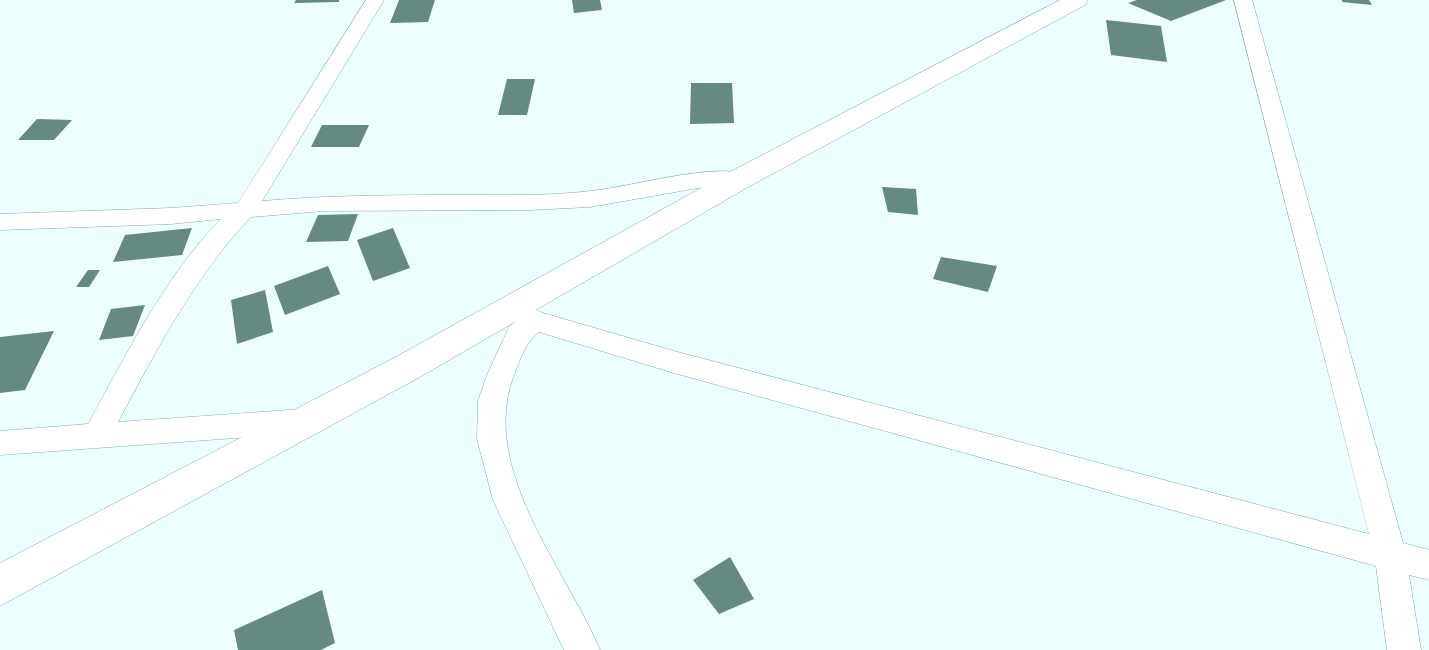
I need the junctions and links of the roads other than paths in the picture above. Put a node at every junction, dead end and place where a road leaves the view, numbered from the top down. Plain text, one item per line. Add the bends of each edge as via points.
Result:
1 (375, 0) edge
2 (1077, 0) edge
3 (1243, 0) edge
4 (740, 179) junction
5 (246, 208) junction
6 (0, 222) edge
7 (524, 315) junction
8 (307, 421) junction
9 (97, 435) junction
10 (0, 443) edge
11 (1390, 554) junction
12 (1429, 565) edge
13 (0, 585) edge
14 (583, 650) edge
15 (1404, 650) edge

1 - 5 street
2 - 4 street
3 - 11 street
4 - 5 street via 698,181 590,199
4 - 7 street
5 - 6 street via 171,216
5 - 9 street via 222,230 198,261
7 - 8 street
7 - 11 street via 686,365
7 - 14 street via 492,400 491,439 508,500
8 - 9 street
8 - 13 street
9 - 10 street
11 - 12 street
11 - 15 street

